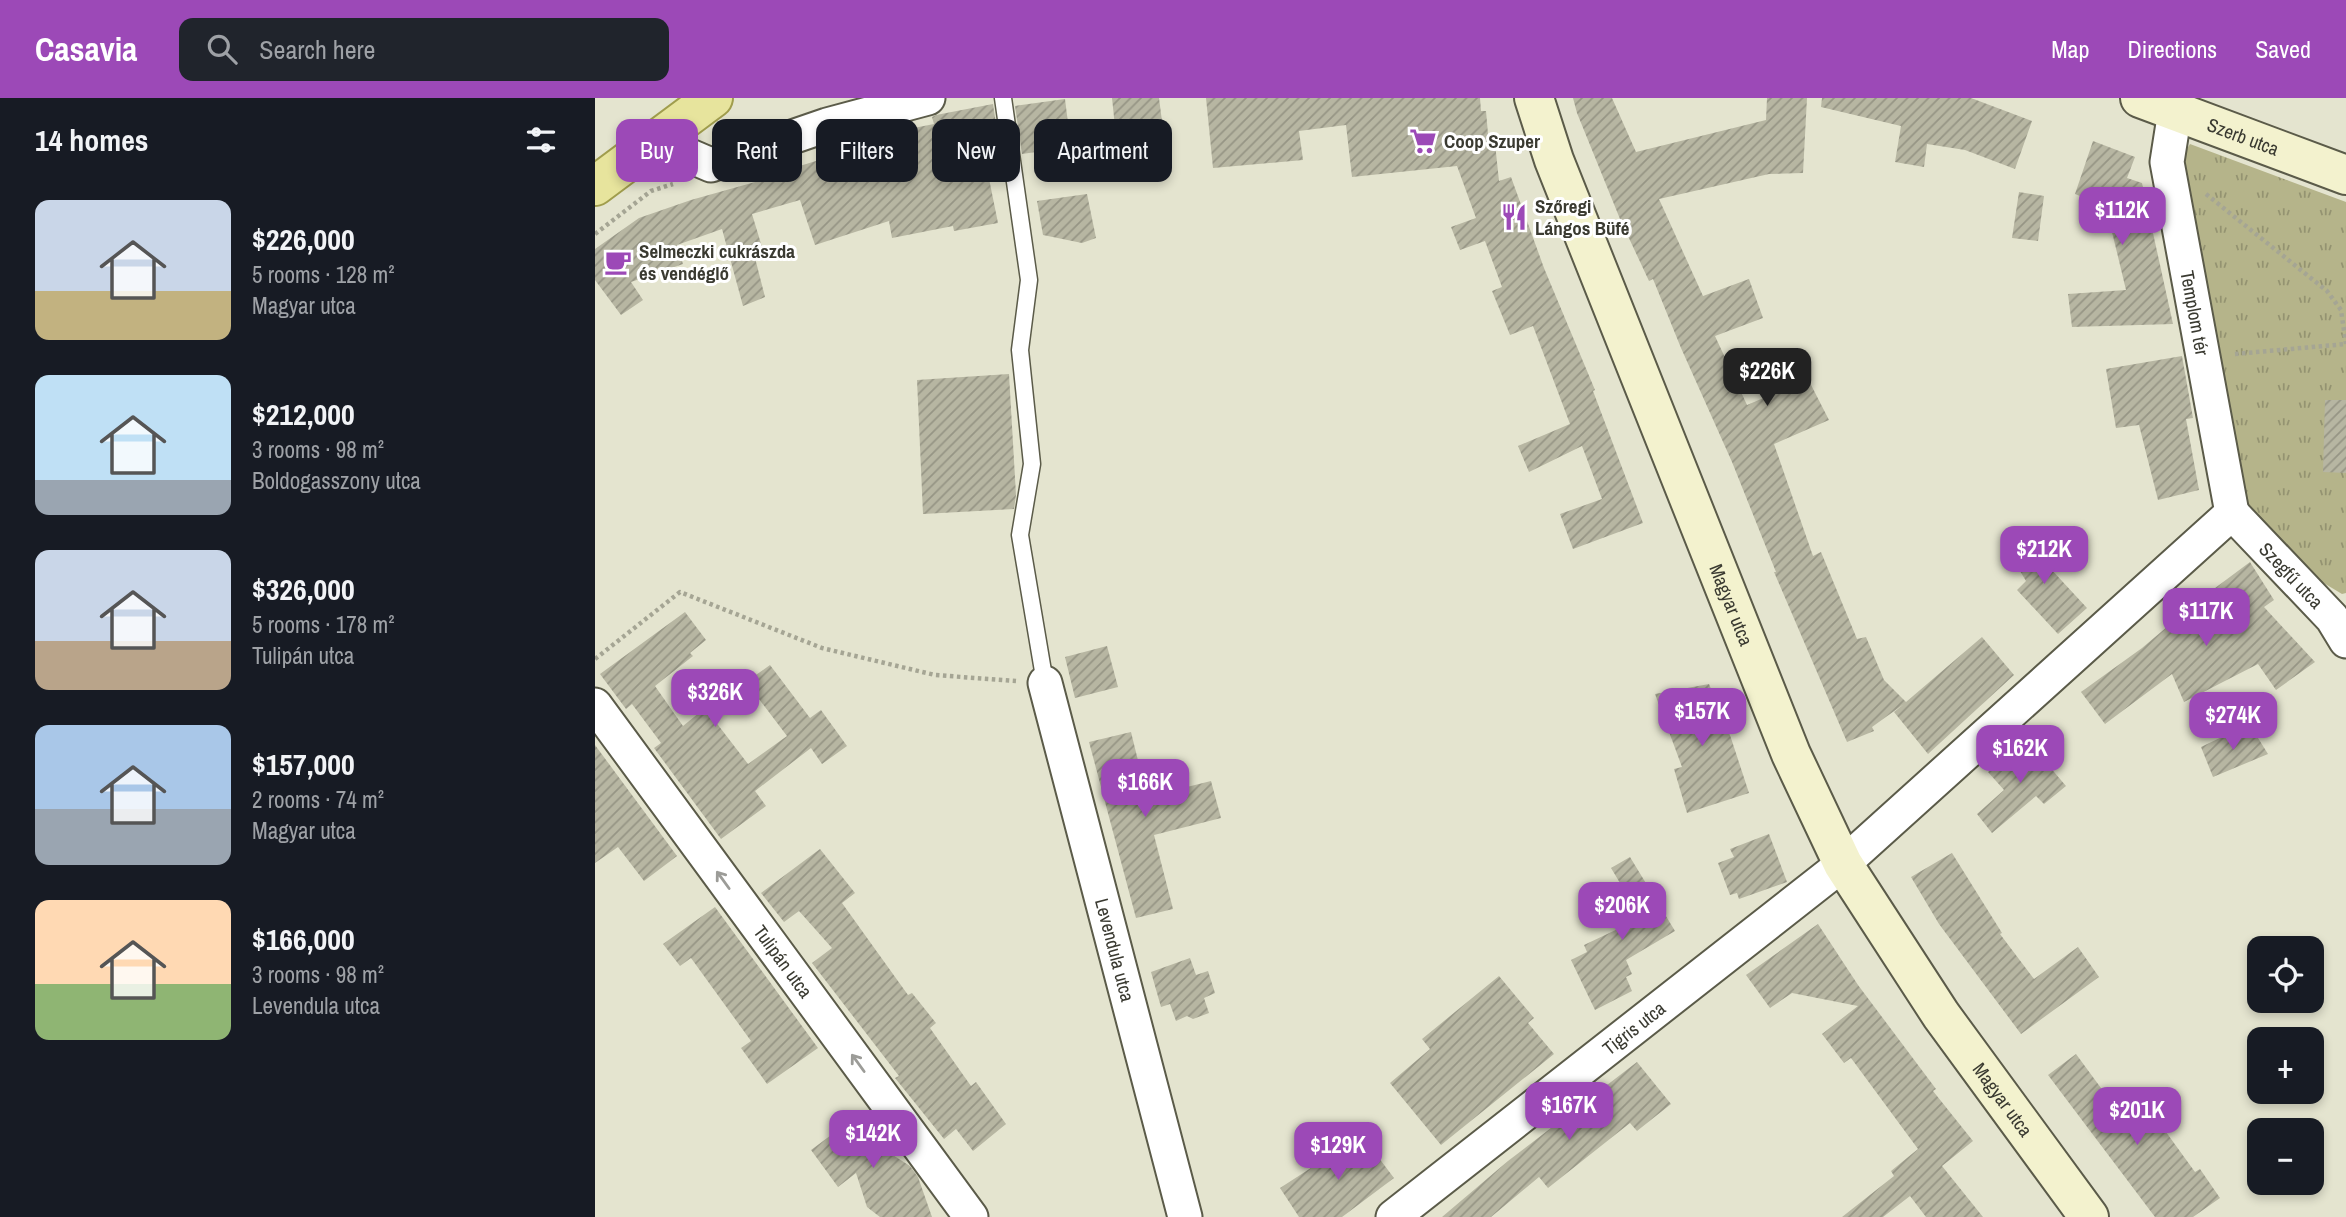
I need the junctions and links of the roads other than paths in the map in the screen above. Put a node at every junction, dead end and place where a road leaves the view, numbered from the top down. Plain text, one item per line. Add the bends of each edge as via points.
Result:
1 (713, 98) edge
2 (928, 98) edge
3 (1003, 98) edge
4 (1534, 98) edge
5 (2140, 98) edge
6 (2175, 111) junction
7 (685, 119) edge
8 (698, 159) edge
9 (616, 170) edge
10 (2346, 175) edge
11 (595, 186) edge
12 (2232, 513) junction
13 (2341, 624) edge
14 (1045, 683) joint
15 (595, 705) edge
16 (1843, 864) junction
17 (971, 1217) edge
18 (1185, 1217) edge
19 (1392, 1217) edge
20 (2089, 1217) edge

1 - 7 main road
2 - 8 street via 827,125 711,164
3 - 14 lane via 1029,280 1020,350 1032,464 1020,535
4 - 16 street, Magyar utca via 1554,160 1785,741
5 - 6 street, Szerb utca
6 - 10 street, Szerb utca
6 - 12 street, Templom tér via 2167,162
9 - 11 main road
12 - 13 street, Szegfű utca
12 - 16 street, Tigris utca
14 - 18 street, Levendula utca
17 -> 15 street, Tulipán utca
16 - 19 street, Tigris utca
16 - 20 street, Magyar utca via 1941,1015

